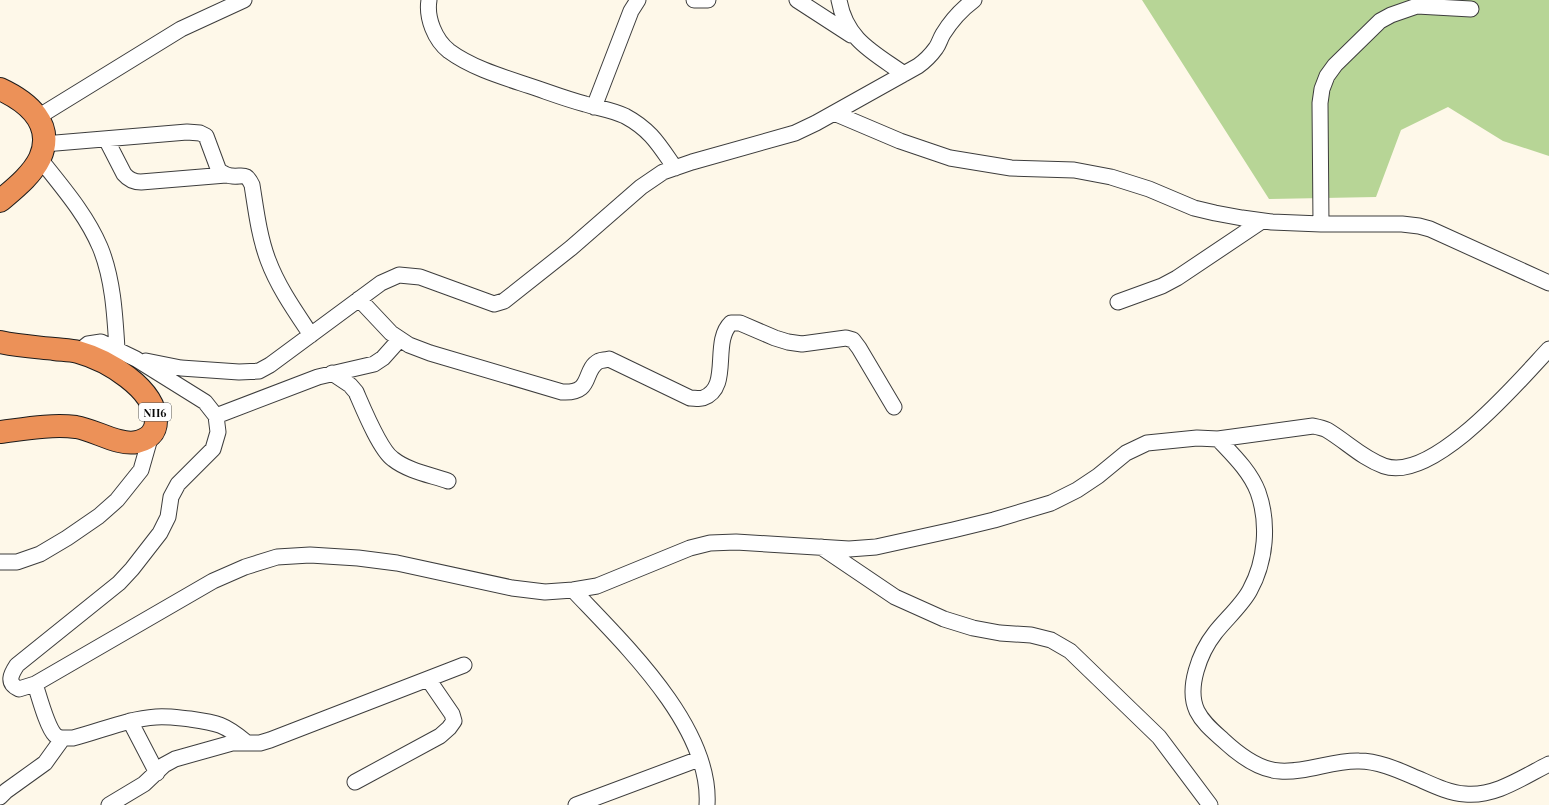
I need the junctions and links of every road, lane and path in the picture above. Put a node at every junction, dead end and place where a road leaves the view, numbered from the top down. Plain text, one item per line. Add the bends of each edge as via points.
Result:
1 (244, 0) edge
2 (429, 0) edge
3 (638, 0) edge
4 (694, 0) edge
5 (708, 0) edge
6 (797, 0) edge
7 (839, 0) edge
8 (974, 0) edge
9 (1471, 9) dead end
10 (854, 36) junction
11 (904, 74) junction
12 (0, 89) edge
13 (594, 107) junction
14 (834, 113) junction
15 (38, 116) junction
16 (106, 139) junction
17 (42, 151) junction
18 (675, 168) junction
19 (226, 175) junction
20 (0, 201) edge
21 (1262, 221) junction
22 (1321, 224) junction
23 (1549, 283) edge
24 (359, 299) junction
25 (1118, 302) dead end
26 (310, 335) junction
27 (400, 339) junction
28 (0, 342) edge
29 (117, 349) junction
30 (1549, 349) edge
31 (78, 352) junction
32 (136, 359) junction
33 (332, 373) junction
34 (894, 407) dead end
35 (216, 416) junction
36 (0, 432) edge
37 (151, 435) junction
38 (1218, 439) junction
39 (448, 481) dead end
40 (820, 547) junction
41 (0, 562) edge
42 (573, 590) junction
43 (464, 665) dead end
44 (428, 679) junction
45 (35, 684) junction
46 (130, 721) junction
47 (63, 738) junction
48 (246, 742) junction
49 (699, 759) junction
50 (1549, 764) edge
51 (157, 773) junction
52 (356, 782) dead end
53 (0, 797) edge
54 (109, 805) edge
55 (576, 805) edge
56 (707, 805) edge
57 (1210, 805) edge

1 - 15 street via 181,29
2 - 13 street via 431,25 437,39 449,51 484,70
3 - 13 street via 631,11
4 - 5 street
6 - 10 street
7 - 10 street via 846,24
8 - 11 street via 955,18 928,58
9 - 22 street via 1417,6 1391,15 1380,21 1326,76 1320,103
10 - 11 street
11 - 14 street
12 - 15 highway via 26,104
13 - 18 street via 624,116 640,125 655,138
14 - 18 street via 795,133
14 - 21 street via 900,141 950,158 1011,168 1074,170 1111,177 1194,208
15 - 17 highway
16 - 17 street
16 - 19 street via 124,174 133,182
16 - 19 street via 200,133 206,136 219,171
17 - 20 highway via 30,173
17 - 29 street via 100,248 110,288
18 - 24 street via 663,172 647,183 504,301 494,304 420,277 399,275 381,283
19 - 26 street via 244,176 249,179 268,260 278,284
21 - 22 street
21 - 25 street via 1167,284
22 - 23 street via 1419,226
24 - 26 street
24 - 27 street
26 - 32 street via 259,371 181,368
27 - 33 street via 374,364
27 - 34 street via 408,345 430,353 562,392 572,392 583,386 593,367 599,361 609,359 690,398 702,398 718,386 725,329 731,323 740,323 788,342 802,344 846,338 853,340
28 - 31 highway, NH6
29 - 31 street via 101,342 93,342
29 - 32 street
30 - 38 street via 1459,438 1423,462 1404,467 1386,466 1367,458 1326,429 1313,426
31 - 37 highway, NH6 via 105,362 133,381 146,396 156,414 156,426
32 - 35 street via 205,402
33 - 35 street
33 - 39 street via 356,392 379,440 392,459
35 - 45 street via 218,432 213,449 178,484 171,497 168,517 148,550 119,583 17,665 11,674 10,681 18,689
36 - 37 highway, NH6 via 45,427 76,427 126,442 145,440
37 - 41 street via 141,470 117,500 99,516 40,554 16,562
38 - 40 street via 1197,438 1147,443 1126,453 1098,476 1052,503 994,520 876,547
38 - 50 street via 1248,473 1258,492 1263,512 1264,538 1261,566 1250,592 1214,633 1197,669 1194,684 1196,709 1202,720 1214,732 1252,762 1268,770 1281,771 1360,760 1399,770 1445,790 1465,794 1495,791
40 - 42 street via 710,543 684,550 597,586
40 - 57 street via 895,597 944,619 1000,633 1031,635 1051,640 1070,651 1159,737
42 - 45 street via 545,592 512,588 397,563 358,558 310,555 277,557 213,581
42 - 49 street via 636,658 667,696 679,715
43 - 44 street
44 - 48 street via 270,740 260,743
44 - 52 street via 452,714 454,721 450,728
45 - 47 street via 50,727 55,735
46 - 47 street via 78,737
46 - 48 street via 170,716 211,722 224,726
46 - 51 street
47 - 53 street via 45,763
48 - 51 street via 232,743 175,759 164,765
49 - 55 street
49 - 56 street via 705,775
51 - 54 street

